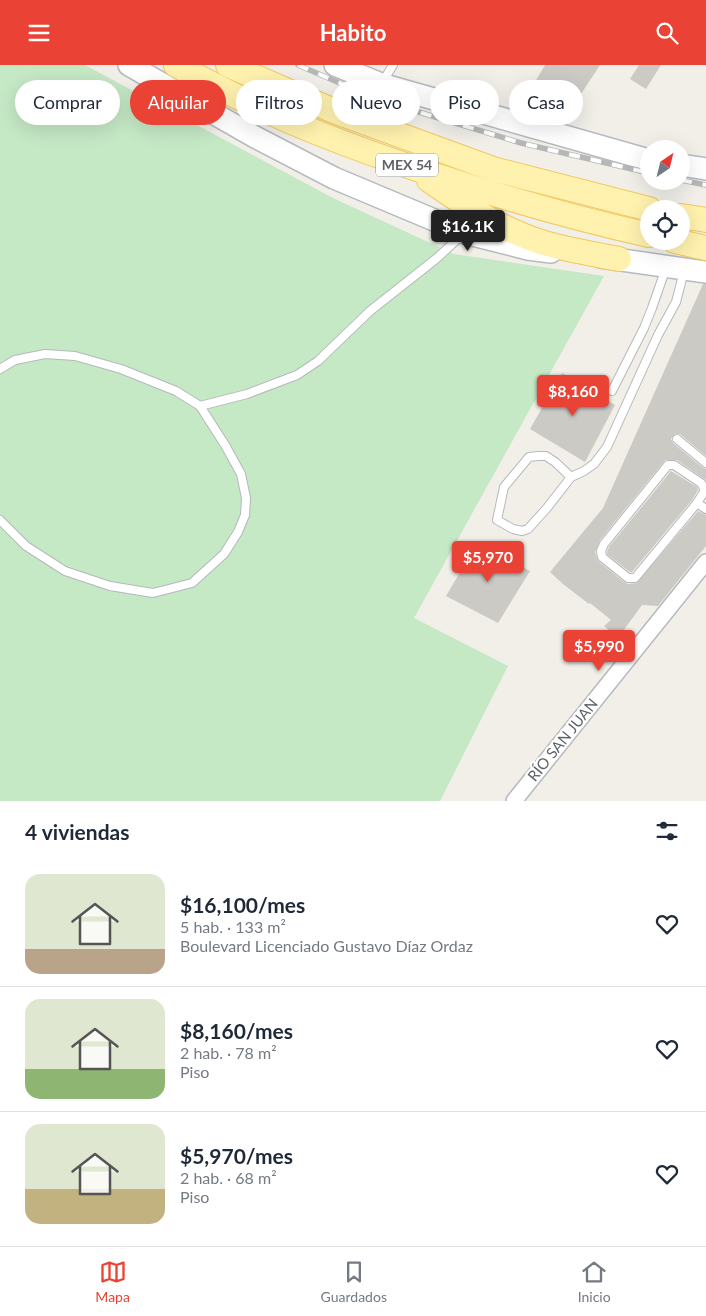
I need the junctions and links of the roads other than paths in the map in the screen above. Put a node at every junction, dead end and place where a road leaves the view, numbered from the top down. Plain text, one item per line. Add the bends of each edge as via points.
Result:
1 (129, 65) edge
2 (176, 65) edge
3 (228, 65) edge
4 (335, 65) edge
5 (393, 65) edge
6 (370, 80) edge
7 (384, 80) edge
8 (420, 96) edge
9 (640, 157) edge
10 (690, 166) edge
11 (411, 167) junction
12 (706, 169) edge
13 (640, 207) edge
14 (690, 217) edge
15 (706, 220) edge
16 (464, 233) junction
17 (640, 233) edge
18 (690, 244) edge
19 (706, 248) edge
20 (619, 259) junction
21 (676, 267) junction
22 (706, 272) edge
23 (644, 328) junction
24 (658, 335) junction
25 (0, 369) edge
26 (612, 391) dead end
27 (200, 406) junction
28 (677, 439) dead end
29 (706, 463) edge
30 (571, 477) junction
31 (697, 503) junction
32 (706, 509) edge
33 (0, 520) edge
34 (706, 562) edge
35 (514, 801) edge

1 - 16 main road via 255,137 334,177
2 - 11 main road, MEX 54 via 300,126
3 - 13 main road, MEX 54 via 334,111 493,169
4 - 6 main road
5 - 7 lane
8 - 9 main road
10 - 12 main road
11 - 17 main road, MEX 54 via 515,200
11 - 20 main road via 464,205 511,231 544,243
14 - 15 main road
16 - 20 main road via 528,249
16 - 27 lane via 370,311 311,366 297,375 247,394
18 - 19 main road
20 - 21 main road
21 - 22 main road
21 - 23 lane
21 - 24 lane via 676,302
23 - 24 lane
23 - 26 lane
24 - 30 lane via 607,447 594,464
25 - 27 lane via 15,360 45,354 75,357 121,369 176,391
27 - 33 lane via 240,474 246,498 245,515 238,532 224,554 192,583 153,593 110,586 65,571 26,546
28 - 29 lane
30 - 30 lane via 528,529 513,529 497,520 504,487 529,457 546,456
31 - 31 lane via 704,492 701,483 674,465 668,465 604,543 602,557 628,578 635,578
31 - 32 lane
34 - 35 street, RÍO SAN JUAN

